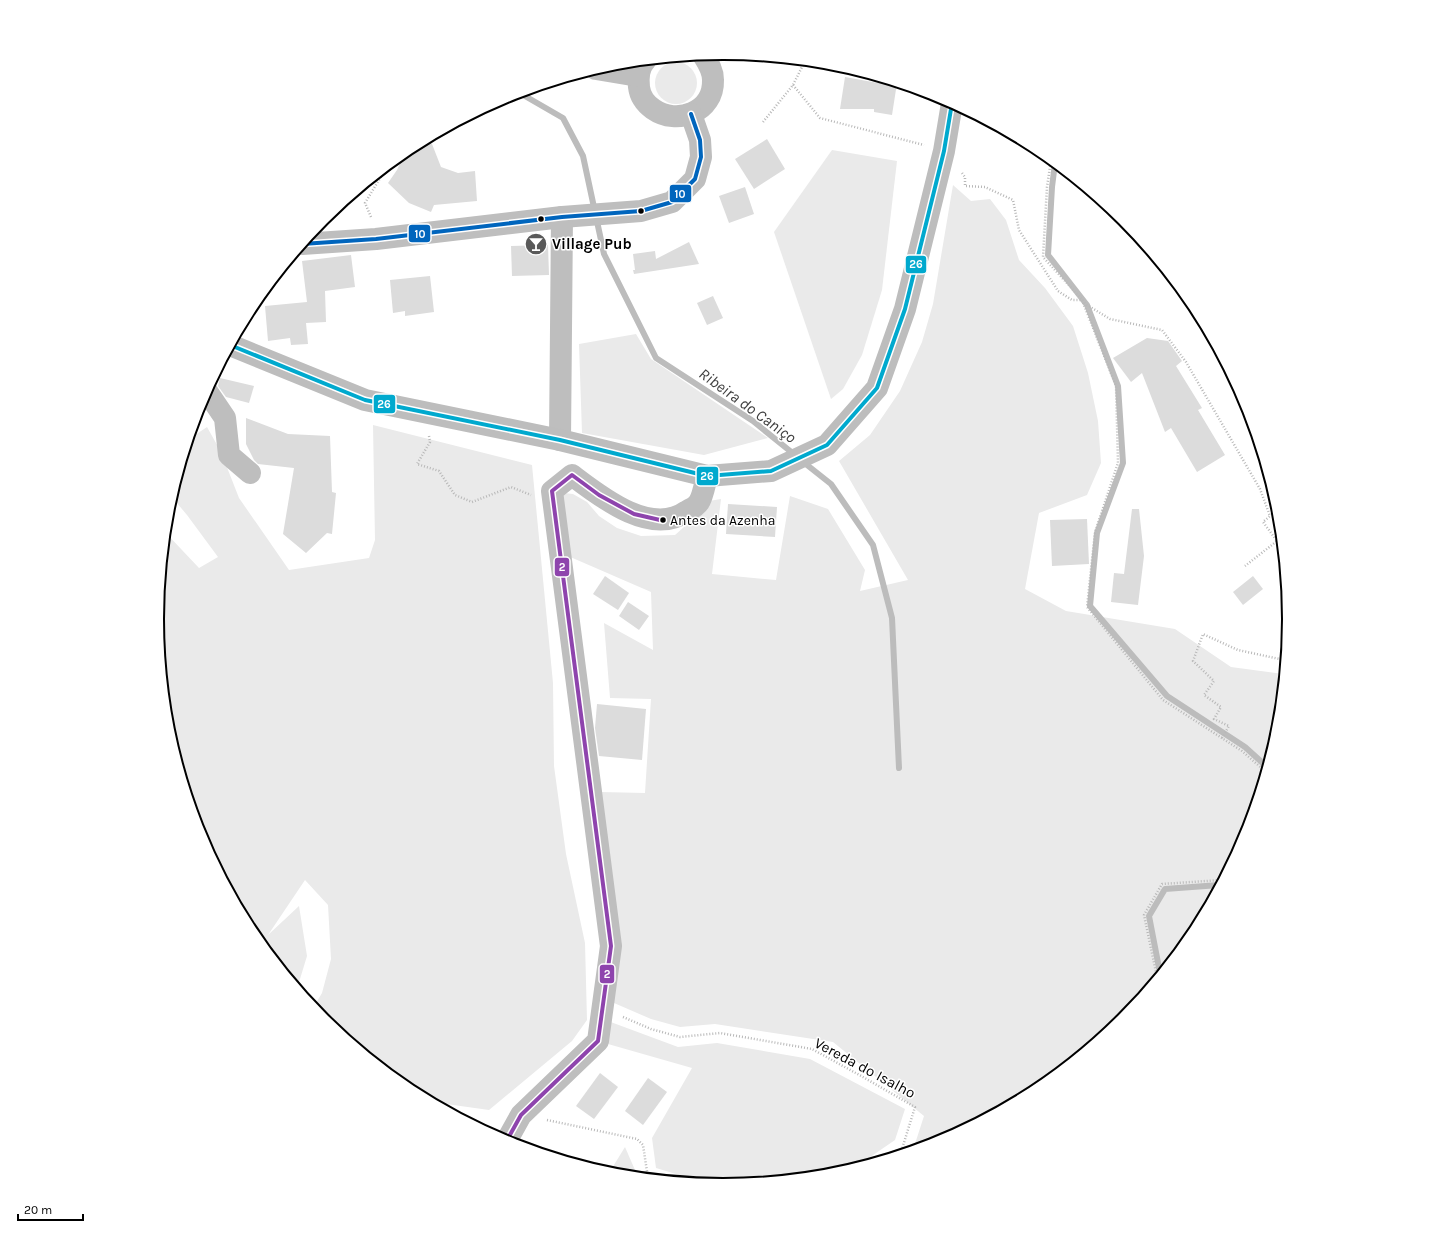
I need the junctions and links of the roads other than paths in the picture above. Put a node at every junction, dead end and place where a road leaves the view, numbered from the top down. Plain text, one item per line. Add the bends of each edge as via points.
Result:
1 (707, 60) edge
2 (630, 68) edge
3 (641, 68) edge
4 (951, 110) edge
5 (691, 114) junction
6 (562, 217) junction
7 (308, 244) edge
8 (234, 347) edge
9 (210, 396) edge
10 (560, 440) junction
11 (250, 473) dead end
12 (707, 476) junction
13 (510, 1135) edge

1 - 5 street via 711,67 712,88 703,106
2 - 3 street
3 - 5 street via 640,92 648,105 660,114 676,118
4 - 12 main road via 944,151 905,309 877,388 827,445 771,471
5 - 6 street via 700,140 702,158 695,179 672,202 641,211
6 - 7 street via 376,239
6 - 10 street
8 - 10 main road via 365,400
9 - 11 street via 225,418 229,454
10 - 12 main road
12 - 13 street via 699,502 680,516 660,520 634,514 599,495 572,475 552,492 611,946 598,1041 521,1115

